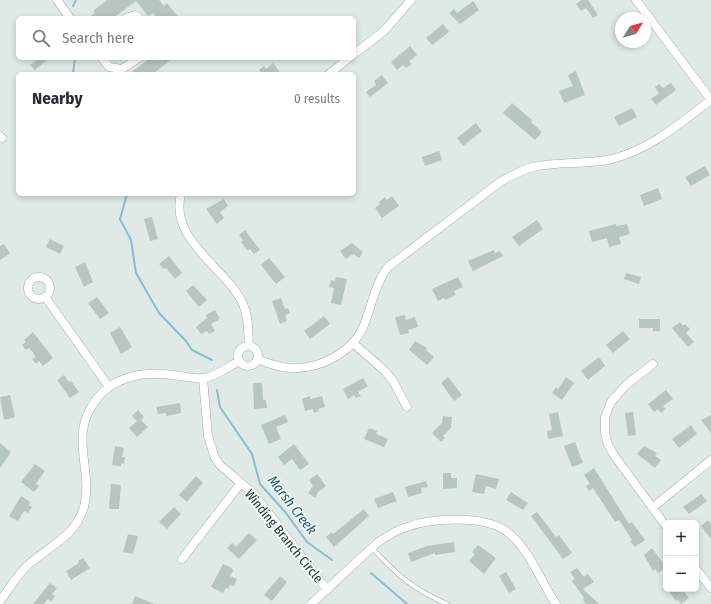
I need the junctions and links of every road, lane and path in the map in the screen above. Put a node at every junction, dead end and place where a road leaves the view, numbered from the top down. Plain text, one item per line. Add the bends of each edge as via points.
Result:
1 (57, 0) edge
2 (411, 0) edge
3 (636, 0) edge
4 (69, 16) edge
5 (356, 52) edge
6 (103, 60) edge
7 (136, 60) edge
8 (346, 60) edge
9 (332, 72) edge
10 (711, 100) edge
11 (181, 196) edge
12 (46, 298) dead end
13 (352, 343) junction
14 (249, 346) junction
15 (257, 359) junction
16 (240, 361) junction
17 (653, 364) dead end
18 (203, 378) junction
19 (109, 387) junction
20 (407, 406) dead end
21 (711, 460) edge
22 (241, 483) junction
23 (653, 507) junction
24 (663, 522) edge
25 (372, 548) junction
26 (182, 559) dead end
27 (699, 573) edge
28 (711, 588) edge
29 (327, 590) junction
30 (0, 601) edge
31 (311, 604) edge
32 (447, 604) edge
33 (556, 604) edge

1 - 4 street
2 - 5 street via 384,30
3 - 10 street
6 - 7 street via 108,67 122,69
8 - 9 street
10 - 13 street via 661,137 631,153 594,162 534,167 500,182 388,266 376,285 364,326
11 - 14 street via 180,212 185,231 243,303
12 - 19 street
13 - 15 street via 333,358 310,366 290,368
13 - 20 street via 385,371
14 - 15 street via 256,350
14 - 16 street via 240,350
15 - 16 street via 248,365
16 - 18 street
17 - 23 street via 626,385 611,402 605,417 608,445
18 - 19 street via 146,373 127,377
18 - 22 street, Winding Branch Circle via 211,449 220,465
19 - 30 street via 93,403 84,423 81,443 86,499 80,518 68,535 27,565
21 - 23 street
22 - 26 street
22 - 29 street, Winding Branch Circle via 255,495
23 - 24 street
25 - 29 street, Winding Branch Circle
25 - 32 lane via 391,569 412,586 425,595
25 - 33 street, Winding Branch Circle via 389,534 430,521 488,523 506,531 522,547
27 - 28 street
29 - 31 street, Winding Branch Circle

